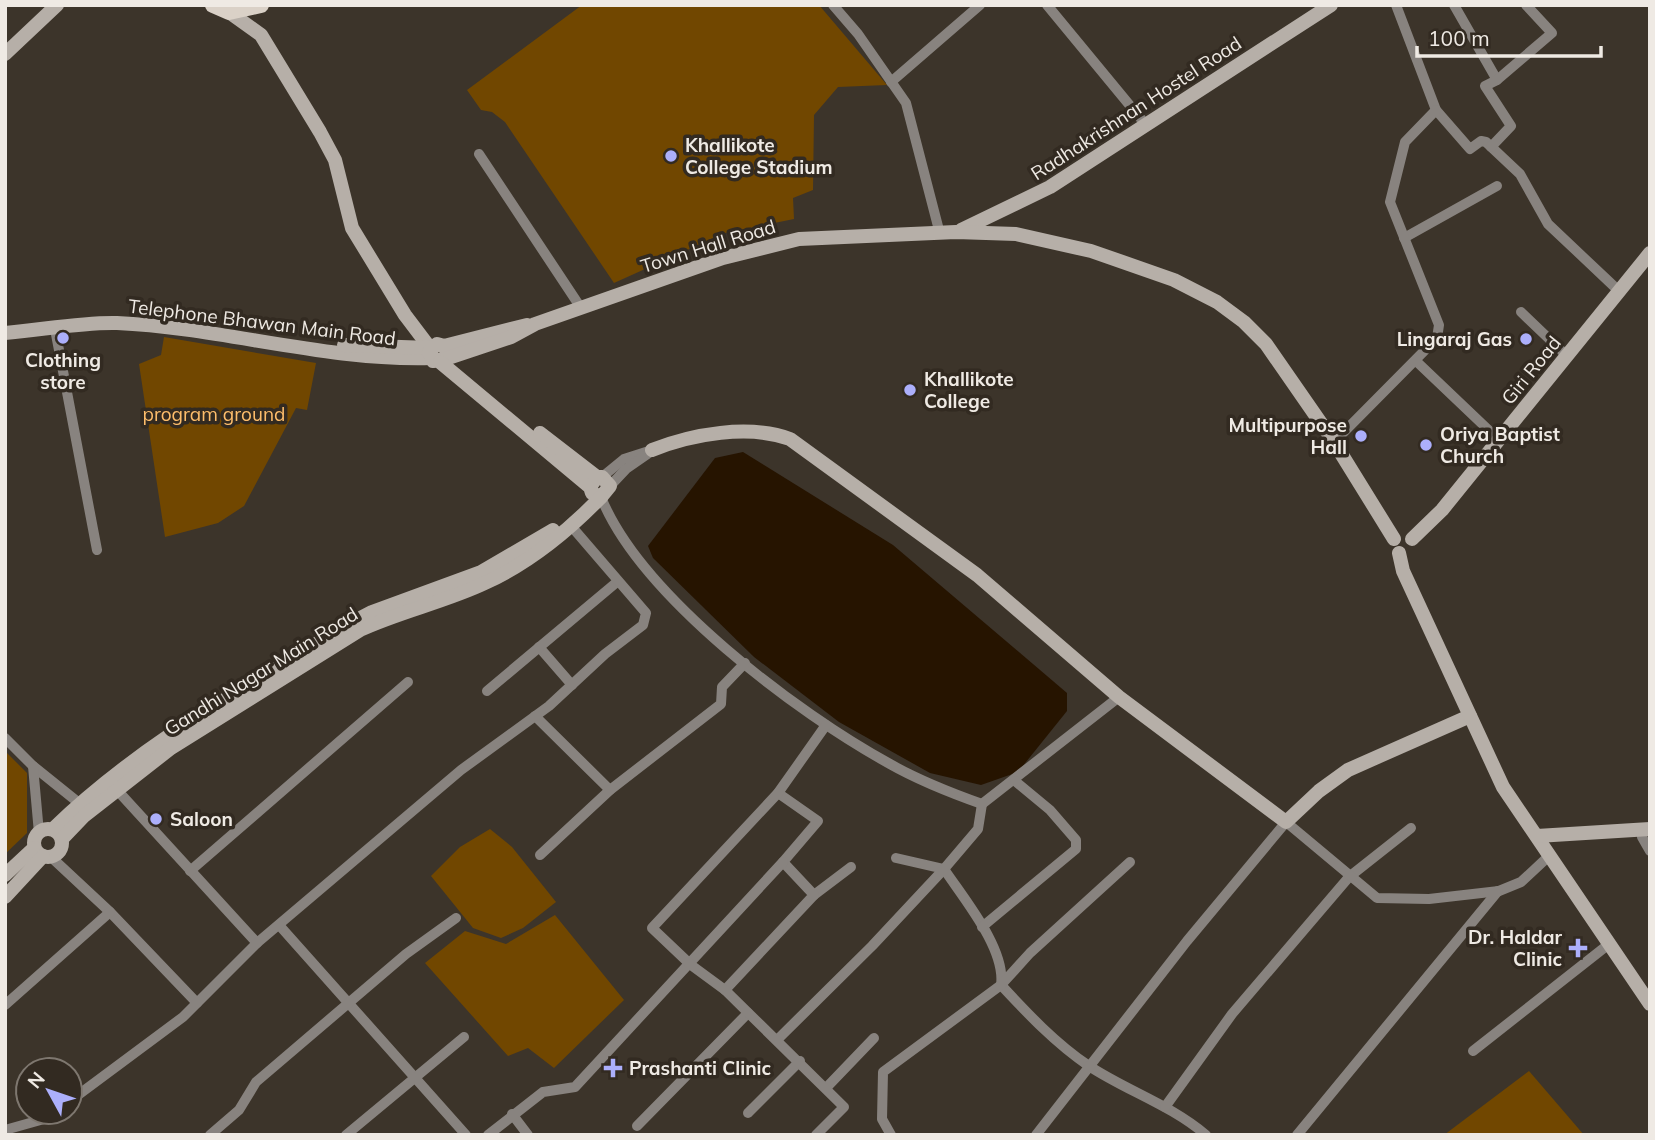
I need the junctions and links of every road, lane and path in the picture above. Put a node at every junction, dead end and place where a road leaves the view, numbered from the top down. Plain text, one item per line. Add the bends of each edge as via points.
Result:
1 (57, 5) edge
2 (213, 5) edge
3 (261, 5) edge
4 (833, 5) edge
5 (980, 5) edge
6 (1047, 5) edge
7 (1331, 5) edge
8 (1395, 5) edge
9 (1454, 5) edge
10 (1526, 5) edge
11 (229, 12) junction
12 (5, 54) edge
13 (1497, 80) junction
14 (891, 82) junction
15 (1436, 110) junction
16 (1146, 125) junction
17 (1491, 147) junction
18 (479, 154) dead end
19 (1497, 186) dead end
20 (1011, 209) junction
21 (957, 232) junction
22 (940, 234) junction
23 (1016, 234) junction
24 (1404, 238) junction
25 (1650, 253) edge
26 (1620, 292) junction
27 (581, 308) junction
28 (1521, 312) dead end
29 (5, 324) edge
30 (55, 328) junction
31 (5, 333) edge
32 (438, 355) junction
33 (1567, 356) junction
34 (1416, 361) junction
35 (1499, 440) junction
36 (1334, 442) junction
37 (652, 450) joint
38 (599, 486) junction
39 (572, 527) junction
40 (1394, 539) junction
41 (1412, 539) junction
42 (97, 550) dead end
43 (1399, 553) junction
44 (617, 582) junction
45 (539, 647) junction
46 (745, 663) junction
47 (408, 682) dead end
48 (572, 685) junction
49 (487, 691) dead end
50 (1119, 697) junction
51 (535, 716) junction
52 (1471, 716) junction
53 (826, 725) junction
54 (5, 738) edge
55 (33, 766) junction
56 (1016, 781) junction
57 (117, 790) junction
58 (610, 790) junction
59 (778, 793) junction
60 (79, 803) junction
61 (982, 804) junction
62 (1286, 822) junction
63 (1411, 828) dead end
64 (51, 834) junction
65 (1647, 834) edge
66 (1544, 845) junction
67 (1650, 851) edge
68 (43, 854) junction
69 (540, 855) dead end
70 (896, 858) dead end
71 (783, 862) junction
72 (1130, 862) dead end
73 (851, 867) dead end
74 (944, 869) junction
75 (190, 871) junction
76 (5, 875) edge
77 (1349, 877) junction
78 (1499, 891) junction
79 (814, 895) junction
80 (5, 897) edge
81 (110, 912) junction
82 (456, 918) dead end
83 (279, 925) junction
84 (982, 927) junction
85 (257, 943) junction
86 (1609, 944) junction
87 (691, 965) junction
88 (1001, 985) junction
89 (725, 990) junction
90 (197, 1003) junction
91 (348, 1003) junction
92 (1650, 1004) edge
93 (5, 1005) edge
94 (748, 1013) junction
95 (464, 1037) dead end
96 (874, 1038) dead end
97 (777, 1040) junction
98 (1473, 1051) dead end
99 (800, 1061) junction
100 (1090, 1066) junction
101 (413, 1078) junction
102 (826, 1088) junction
103 (84, 1091) edge
104 (1164, 1107) junction
105 (748, 1113) dead end
106 (512, 1114) junction
107 (637, 1126) dead end
108 (211, 1135) edge
109 (346, 1135) edge
110 (466, 1135) edge
111 (488, 1135) edge
112 (528, 1135) edge
113 (816, 1135) edge
114 (891, 1135) edge
115 (1036, 1135) edge
116 (1206, 1135) edge
117 (1297, 1135) edge

1 - 12 street
2 - 11 main road
3 - 11 main road
4 - 14 street
5 - 14 street
6 - 16 street
7 - 16 street, Radhakrishnan Hostel Road
8 - 15 street
9 - 13 street
10 - 13 street via 1552,33
11 - 32 street via 261,35 335,160 352,228 405,315
13 - 17 street via 1485,86 1511,126
14 - 22 street via 906,103
15 - 17 street via 1470,149 1481,141
15 - 24 street via 1405,142 1396,168 1390,202
16 - 20 street, Radhakrishnan Hostel Road
17 - 26 street via 1520,174 1548,224
18 - 27 street
19 - 24 street
20 - 21 street, Radhakrishnan Hostel Road
20 - 23 street
21 - 22 street, Town Hall Road
21 - 23 street
22 - 27 street, Town Hall Road via 799,239 723,258
23 - 36 street via 1091,251 1174,280 1217,302 1266,344
24 - 34 street via 1440,325 1437,338
25 - 26 street, Giri Road
26 - 33 street, Giri Road
27 - 32 street, Town Hall Road via 511,337
28 - 33 street
29 - 32 street, Telephone Bhawan Main Road via 116,314
30 - 31 street, Telephone Bhawan Main Road
30 - 32 street, Telephone Bhawan Main Road via 116,323 332,354 387,359
30 - 42 street
32 - 38 street
33 - 35 street, Giri Road
34 - 35 street
34 - 36 street
35 - 41 street, Giri Road
36 - 40 street
37 - 38 street via 624,459
37 - 50 street via 732,434 769,432 790,439 977,575
38 - 39 street, Gandhi Nagar Main Road
38 - 46 street via 631,550 696,624
38 - 60 street, Gandhi Nagar Main Road via 562,524 481,572 372,612 176,730
39 - 44 street
39 - 57 street, Gandhi Nagar Main Road via 487,583 360,630 171,748
40 - 41 street via 1404,534
40 - 43 street
41 - 43 street via 1411,549
43 - 52 street via 1403,571
44 - 45 street
44 - 48 street via 646,613 643,625
45 - 48 street
45 - 49 street
46 - 53 street
46 - 58 street via 722,687 721,704
47 - 75 street
48 - 51 street
50 - 56 street
50 - 62 street
51 - 58 street
51 - 83 street via 461,770
52 - 62 street via 1348,769
52 - 66 street via 1503,787
53 - 59 street
53 - 61 street via 933,786
54 - 55 street
55 - 60 street
55 - 64 street
56 - 61 street
56 - 84 street via 1050,810 1076,840 1076,849
57 - 64 street, Gandhi Nagar Main Road
57 - 75 street
58 - 69 street
59 - 71 street via 818,821
59 - 87 street via 652,928
60 - 64 street, Gandhi Nagar Main Road
61 - 74 street via 978,829
62 - 77 street
62 - 100 street
63 - 77 street
64 - 68 street
64 - 68 street via 57,853
65 - 66 street
65 - 67 street
66 - 78 street via 1521,883
66 - 86 street
68 - 76 street
68 - 80 street
68 - 81 street
70 - 74 street
71 - 79 street
71 - 87 street
72 - 88 street
73 - 79 street
74 - 84 street
74 - 97 street
75 - 85 street
77 - 78 street via 1377,898 1429,900
77 - 104 street via 1232,1014
78 - 117 street
79 - 89 street
81 - 90 street
81 - 93 street
82 - 91 street
83 - 85 street
83 - 91 street
84 - 88 street via 1003,970
85 - 90 street
86 - 92 street
86 - 98 street
87 - 89 street
87 - 106 street via 575,1087 543,1092
88 - 100 street via 1047,1034
88 - 114 street via 883,1072 882,1119
89 - 94 street
90 - 103 street
91 - 101 street
91 - 108 street via 256,1082 239,1110
94 - 97 street
94 - 107 street
95 - 101 street
96 - 102 street
97 - 99 street
99 - 102 street
99 - 105 street
100 - 104 street
100 - 115 street
101 - 109 street
101 - 110 street
102 - 113 street via 844,1107
104 - 116 street
106 - 111 street
106 - 112 street

